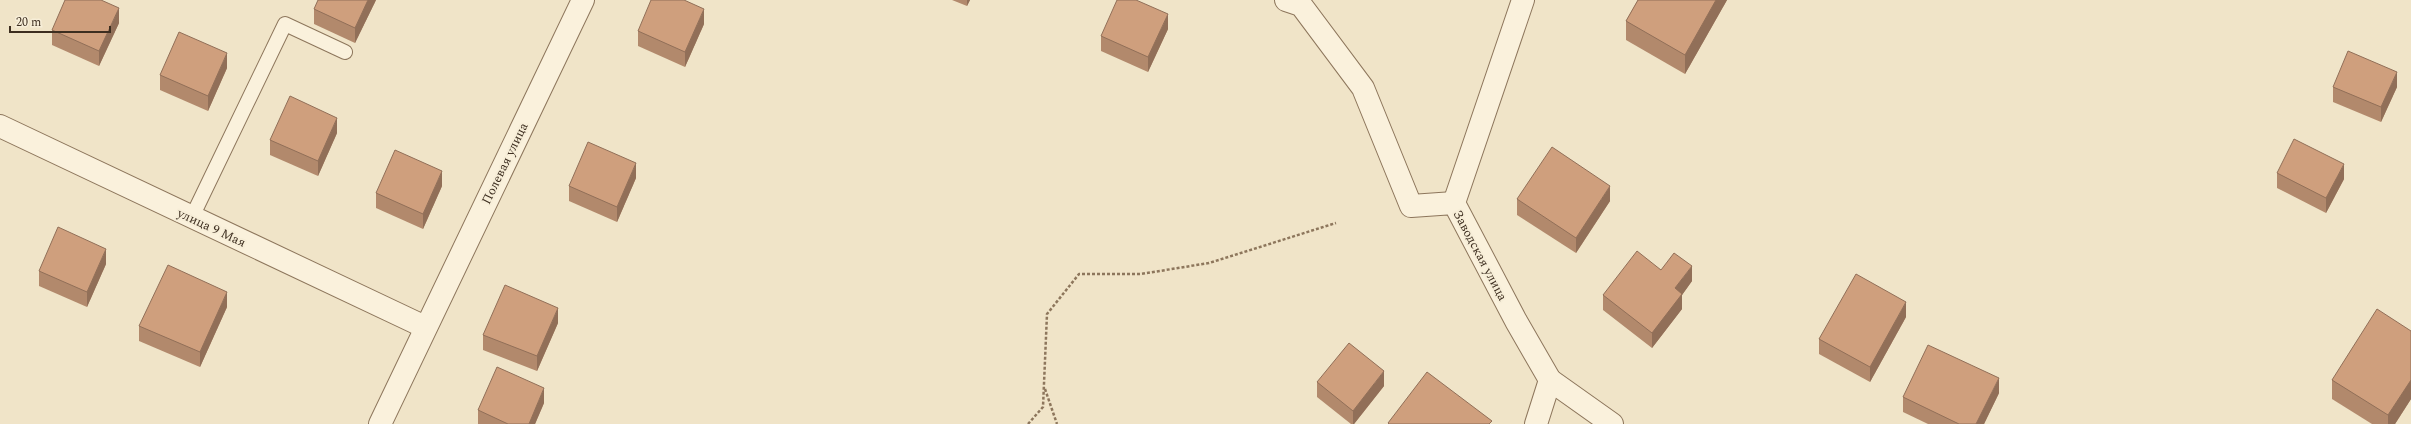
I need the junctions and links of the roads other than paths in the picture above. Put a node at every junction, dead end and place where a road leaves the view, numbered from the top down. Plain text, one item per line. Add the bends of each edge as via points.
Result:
1 (583, 0) edge
2 (1523, 0) edge
3 (1294, 3) edge
4 (345, 52) dead end
5 (0, 126) edge
6 (1454, 204) junction
7 (192, 217) junction
8 (425, 327) junction
9 (1550, 380) junction
10 (380, 424) edge
11 (1536, 424) edge
12 (1612, 424) edge

1 - 8 street, Полевая улица
2 - 6 street
3 - 6 street, Заводская улица via 1363,88 1411,206
4 - 7 lane via 285,24
5 - 7 street, улица 9 Мая
6 - 9 street, Заводская улица
7 - 8 street, улица 9 Мая
8 - 10 street, Полевая улица
9 - 11 street
9 - 12 street

